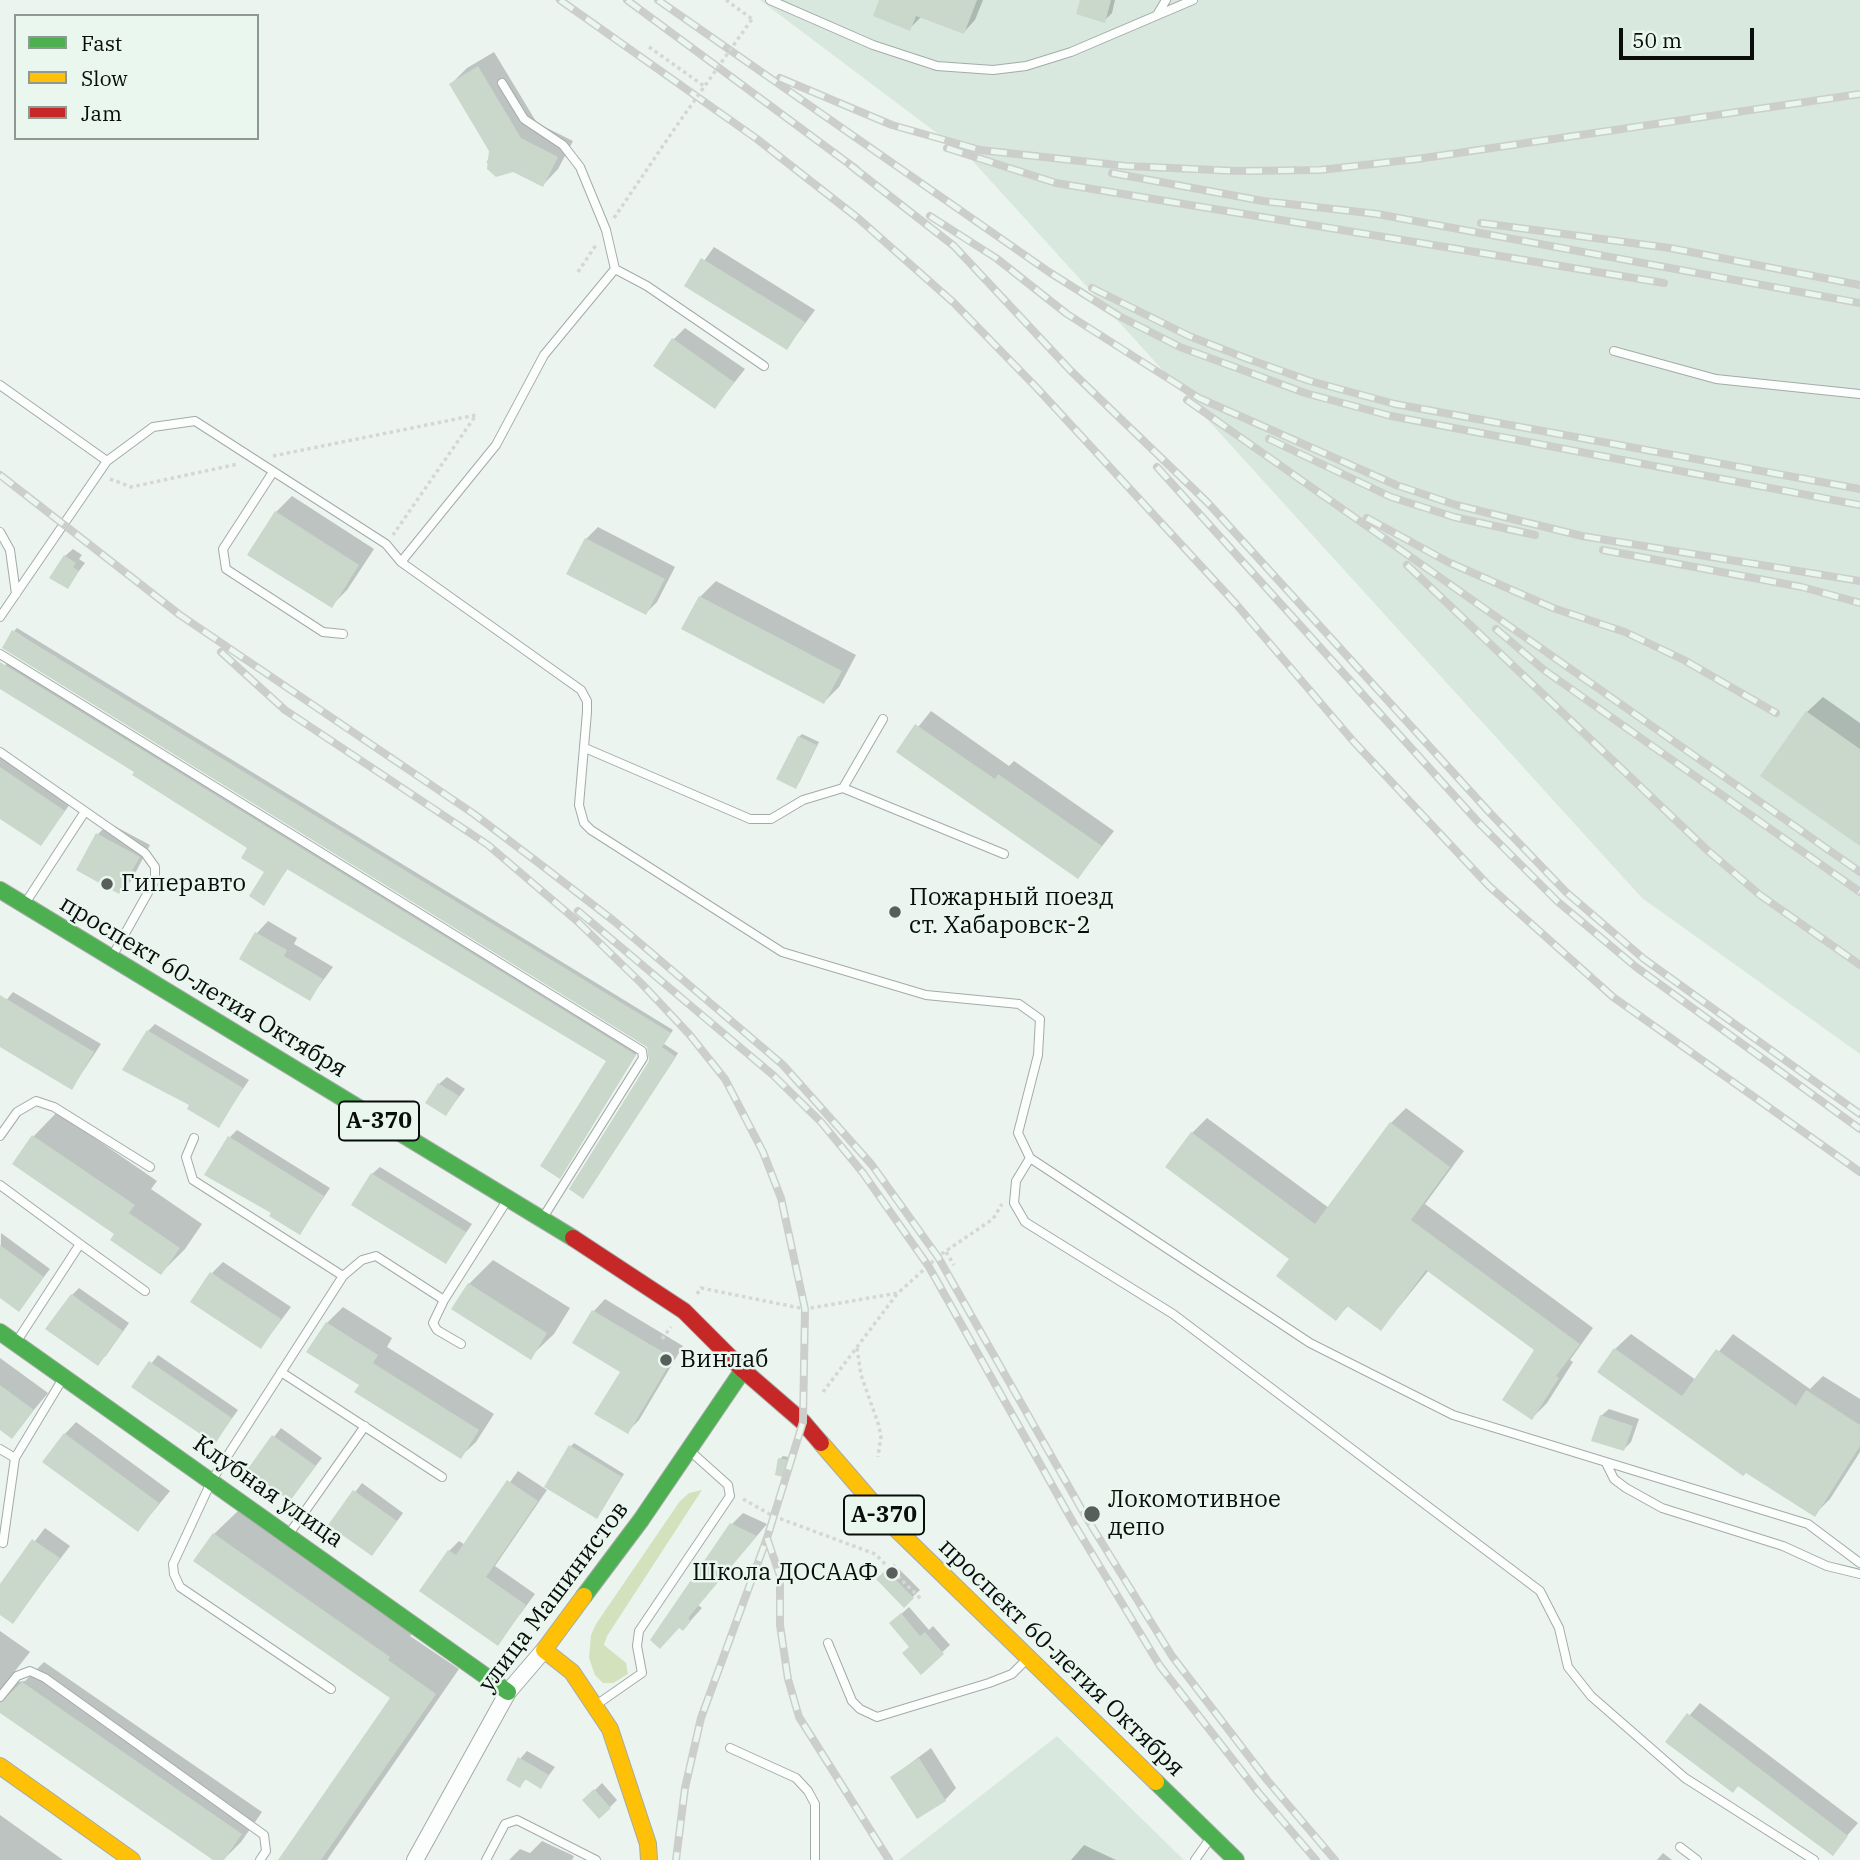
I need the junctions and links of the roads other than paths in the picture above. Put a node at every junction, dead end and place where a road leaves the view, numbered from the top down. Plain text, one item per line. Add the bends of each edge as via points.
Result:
1 (770, 0) edge
2 (1166, 0) edge
3 (1193, 0) edge
4 (1157, 15) junction
5 (502, 83) dead end
6 (615, 269) junction
7 (1614, 351) dead end
8 (764, 366) dead end
9 (0, 385) edge
10 (1860, 394) edge
11 (107, 461) junction
12 (273, 472) junction
13 (0, 532) edge
14 (401, 562) junction
15 (16, 594) junction
16 (0, 617) edge
17 (343, 634) dead end
18 (0, 654) edge
19 (883, 719) dead end
20 (585, 748) junction
21 (0, 752) edge
22 (844, 788) junction
23 (84, 813) junction
24 (1004, 854) dead end
25 (0, 890) edge
26 (24, 904) junction
27 (112, 958) junction
28 (0, 1136) edge
29 (194, 1138) dead end
30 (1030, 1158) junction
31 (150, 1167) dead end
32 (0, 1185) edge
33 (508, 1199) junction
34 (541, 1219) junction
35 (80, 1244) junction
36 (343, 1276) junction
37 (145, 1291) dead end
38 (444, 1300) junction
39 (0, 1332) edge
40 (16, 1343) junction
41 (461, 1344) dead end
42 (743, 1370) junction
43 (281, 1372) junction
44 (64, 1377) junction
45 (365, 1426) junction
46 (0, 1449) edge
47 (689, 1450) junction
48 (15, 1458) junction
49 (1607, 1465) junction
50 (442, 1477) dead end
51 (212, 1480) junction
52 (289, 1534) junction
53 (3, 1543) dead end
54 (1860, 1563) edge
55 (1860, 1574) edge
56 (828, 1643) dead end
57 (544, 1650) junction
58 (1027, 1659) junction
59 (331, 1689) dead end
60 (508, 1692) junction
61 (0, 1697) edge
62 (596, 1705) junction
63 (730, 1748) dead end
64 (0, 1766) edge
65 (1211, 1837) junction
66 (1680, 1847) dead end
67 (132, 1860) edge
68 (260, 1860) edge
69 (415, 1860) edge
70 (486, 1860) edge
71 (596, 1860) edge
72 (649, 1860) edge
73 (815, 1860) edge
74 (1195, 1860) edge
75 (1236, 1860) edge
76 (1697, 1860) edge
77 (1814, 1860) edge

1 - 4 lane via 873,45 937,66 993,70 1026,66 1071,52
2 - 4 lane
3 - 4 lane
5 - 6 lane via 524,119 564,145 580,167 606,230
6 - 8 lane
6 - 14 lane via 544,355 496,445
7 - 10 lane via 1716,379
9 - 11 lane
11 - 12 lane via 153,427 195,421
11 - 15 lane
12 - 14 lane via 386,544
12 - 17 lane via 223,550 226,569 323,632
13 - 15 lane via 10,550
14 - 20 lane via 580,690 587,702
15 - 16 lane
18 - 34 lane via 642,1051 643,1058
19 - 22 lane
20 - 22 lane via 761,821 803,800
20 - 30 lane via 579,806 584,823 782,952 926,995 1019,1004 1040,1020 1038,1055 1018,1133
21 - 23 lane
22 - 24 lane
23 - 26 lane
23 - 27 lane via 145,853 155,867 155,880
25 - 26 main road, проспект 60-летия Октября / А-370
26 - 27 main road, проспект 60-летия Октября / А-370
27 - 33 main road, проспект 60-летия Октября / А-370
28 - 31 lane via 17,1112 36,1101 54,1107
29 - 36 lane via 186,1157 193,1180
30 - 49 lane via 1311,1343 1467,1422
30 - 77 lane via 1016,1181 1014,1203 1025,1222 1173,1314 1540,1591 1559,1628 1569,1667 1591,1696 1685,1778
32 - 35 lane
33 - 34 main road, проспект 60-летия Октября / А-370
33 - 38 lane
34 - 42 main road, проспект 60-летия Октября / А-370 via 684,1311
35 - 37 lane
35 - 40 lane
36 - 38 lane via 362,1260 376,1256
36 - 43 lane
38 - 41 lane via 433,1322 437,1330
39 - 40 main road, Клубная улица
40 - 44 main road, Клубная улица
42 - 47 main road, улица Машинистов
42 - 58 main road, проспект 60-летия Октября / А-370 via 803,1422 892,1525
43 - 45 lane
43 - 51 lane
44 - 48 lane
44 - 51 main road, Клубная улица
45 - 50 lane
45 - 52 lane
46 - 48 lane
47 - 57 main road, улица Машинистов
47 - 62 lane via 728,1485 730,1496 639,1631 636,1646 642,1673
48 - 53 lane
49 - 54 lane via 1808,1524
49 - 55 lane via 1614,1479 1662,1508
51 - 52 main road, Клубная улица
51 - 59 lane via 173,1564 180,1587
52 - 60 main road, Клубная улица
56 - 58 lane via 852,1701 877,1717 989,1683 1012,1674
57 - 60 street, улица Машинистов
57 - 62 main road via 572,1672
58 - 65 main road, проспект 60-летия Октября / А-370
60 - 69 street, улица Машинистов
61 - 68 lane via 17,1675 30,1671 45,1678 264,1835 266,1851
62 - 72 main road via 610,1729 648,1844
63 - 73 lane via 796,1778 808,1791 815,1804
64 - 67 main road
65 - 74 lane
65 - 75 main road, проспект 60-летия Октября / А-370
66 - 76 lane
70 - 71 lane via 505,1824 517,1820

